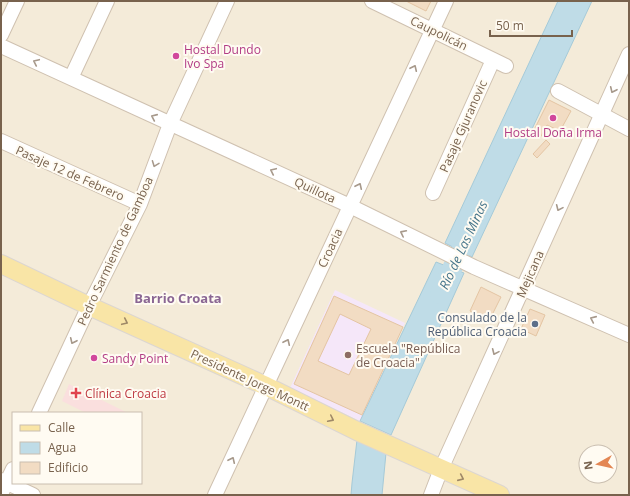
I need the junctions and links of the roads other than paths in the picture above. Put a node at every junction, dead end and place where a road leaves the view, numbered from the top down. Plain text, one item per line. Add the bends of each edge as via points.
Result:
1 (16, 1) edge
2 (107, 1) edge
3 (227, 1) edge
4 (372, 1) edge
5 (446, 1) edge
6 (432, 30) junction
7 (1, 35) edge
8 (1, 46) edge
9 (629, 54) edge
10 (493, 60) junction
11 (506, 66) dead end
12 (71, 78) junction
13 (558, 91) dead end
14 (601, 114) junction
15 (170, 124) junction
16 (629, 128) edge
17 (1, 141) edge
18 (433, 193) dead end
19 (140, 204) junction
20 (350, 206) junction
21 (1, 264) edge
22 (523, 289) junction
23 (89, 306) junction
24 (629, 335) edge
25 (266, 386) junction
26 (39, 412) edge
27 (441, 469) junction
28 (12, 471) edge
29 (3, 485) edge
30 (33, 495) edge
31 (215, 495) edge
32 (431, 495) edge
33 (500, 495) edge

1 - 7 street
2 - 12 street
3 - 15 street, Pedro Sarmiento de Gamboa
4 - 6 street, Caupolicán
5 - 6 street, Croacia
6 - 10 street, Caupolicán
20 -> 6 street, Croacia
12 -> 8 street, Quillota
9 -> 14 street, Mejicana
10 - 11 street, Caupolicán
10 - 18 street, Pasaje Gjuranovic
15 -> 12 street, Quillota
13 - 14 street
14 - 16 street
14 -> 22 street, Mejicana
15 -> 19 street, Pedro Sarmiento de Gamboa
20 -> 15 street, Quillota
17 - 19 street, Pasaje 12 de Febrero
19 - 23 street, Pedro Sarmiento de Gamboa
22 -> 20 street, Quillota
25 -> 20 street, Croacia
21 - 23 main road, Presidente Jorge Montt
24 -> 22 street, Quillota
22 -> 27 street, Mejicana
23 -> 25 main road, Presidente Jorge Montt
23 -> 26 street, Pedro Sarmiento de Gamboa
25 -> 27 main road, Presidente Jorge Montt
31 -> 25 street, Croacia
27 - 32 street, Mejicana
27 -> 33 main road, Presidente Jorge Montt
28 - 29 street
29 - 30 street

